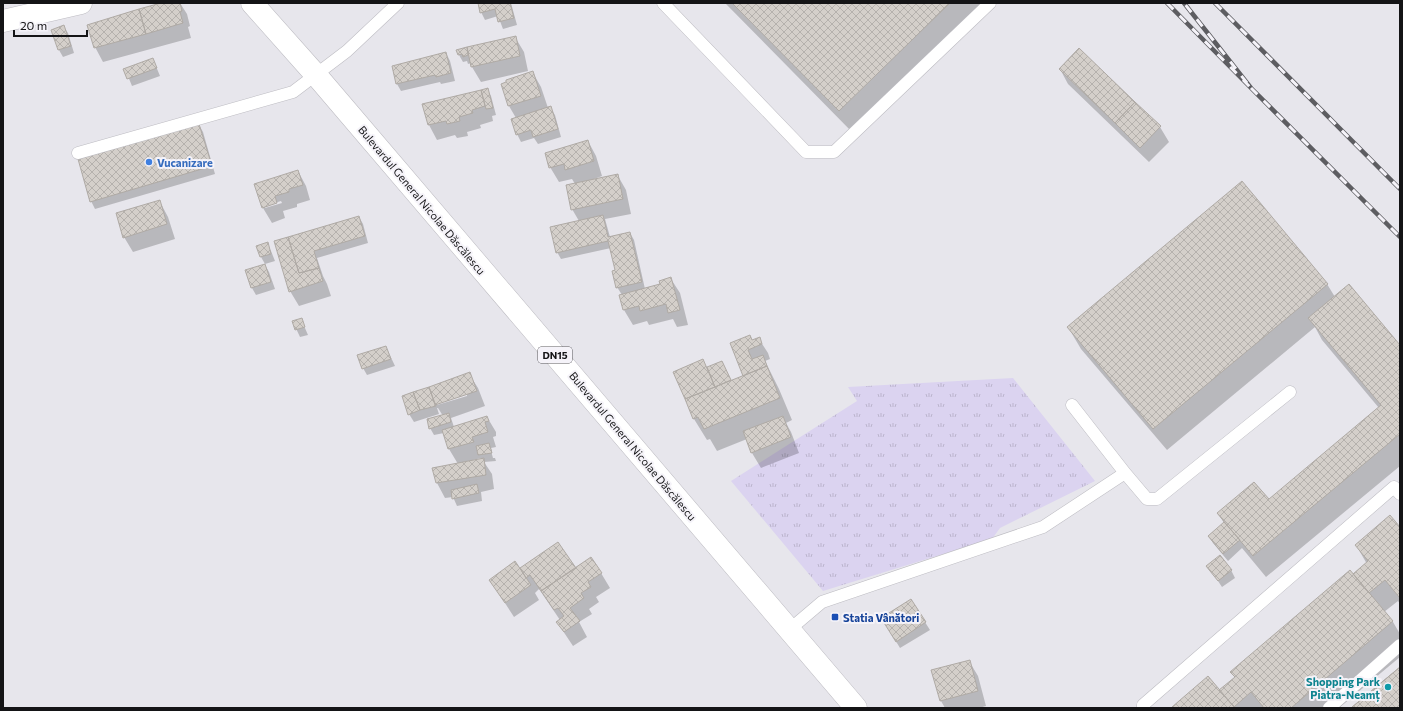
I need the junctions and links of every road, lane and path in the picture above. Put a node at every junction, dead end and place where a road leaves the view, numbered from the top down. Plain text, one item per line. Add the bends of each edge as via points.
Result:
1 (81, 3) edge
2 (252, 3) edge
3 (398, 3) edge
4 (663, 3) edge
5 (990, 3) edge
6 (3, 21) edge
7 (316, 75) junction
8 (78, 153) dead end
9 (1290, 392) dead end
10 (1072, 405) dead end
11 (1125, 472) junction
12 (1400, 494) edge
13 (790, 630) junction
14 (1400, 645) edge
15 (856, 708) edge
16 (1143, 708) edge
17 (1329, 708) edge

1 - 6 main road
2 - 7 main road, Bulevardul General Nicolae Dăscălescu / DN15
3 - 7 lane
4 - 5 lane via 806,152 834,152
7 - 8 lane via 294,92
7 - 13 main road, Bulevardul General Nicolae Dăscălescu / DN15
9 - 11 lane via 1157,499 1147,499
10 - 11 lane
11 - 13 lane via 1043,528 822,602
12 - 16 lane via 1394,487 1143,705
13 - 15 main road, Bulevardul General Nicolae Dăscălescu / DN15
14 - 17 lane

